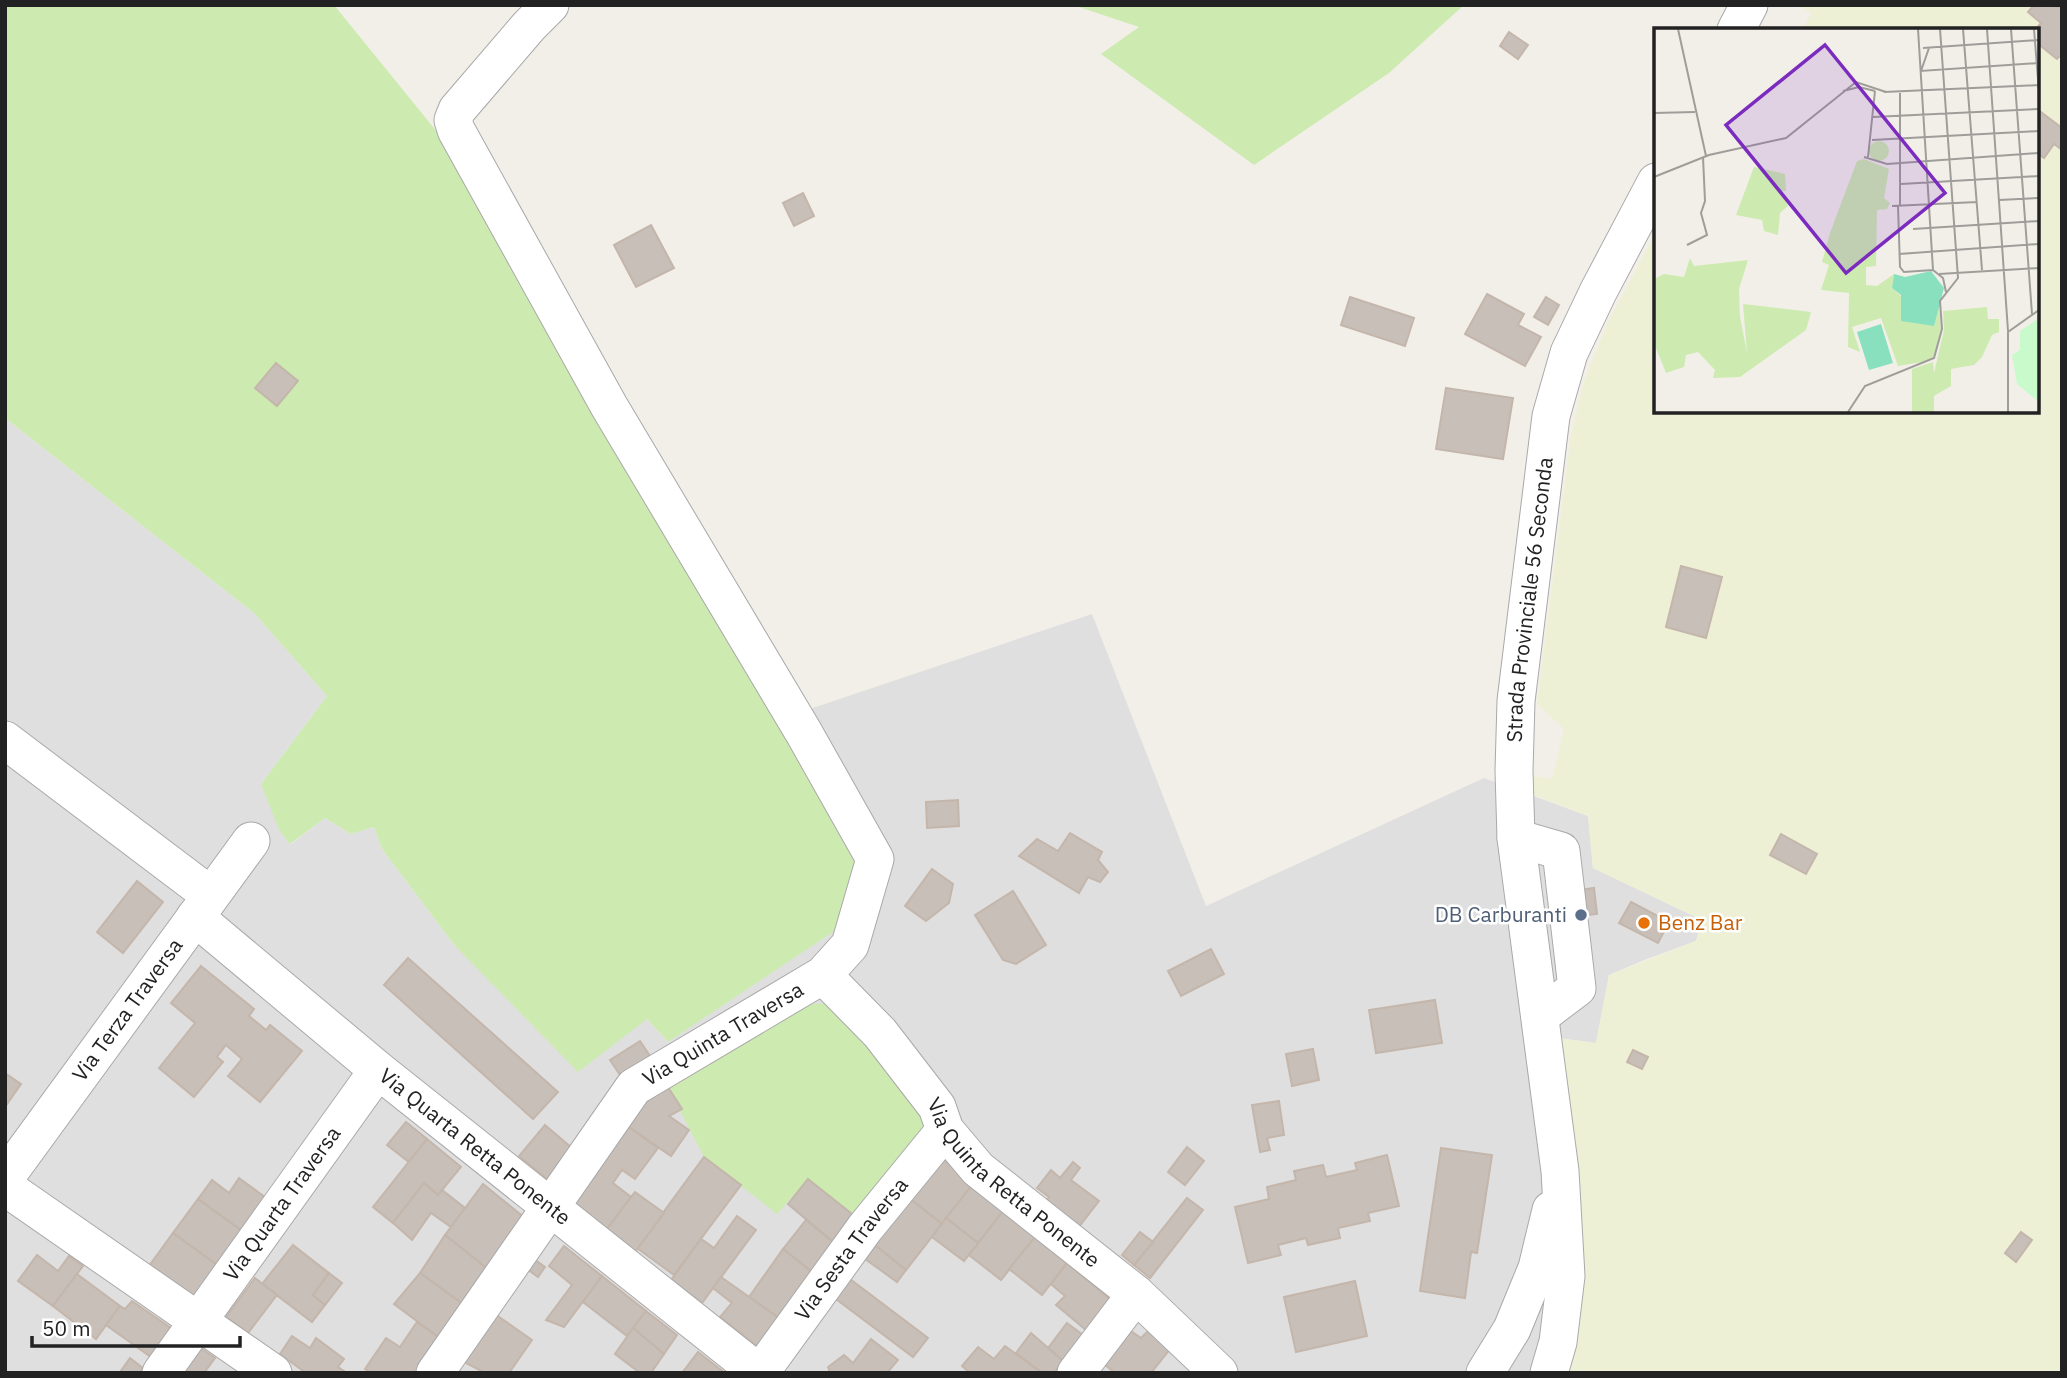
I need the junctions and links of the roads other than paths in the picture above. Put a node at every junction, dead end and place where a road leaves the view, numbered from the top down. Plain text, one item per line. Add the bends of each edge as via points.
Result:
1 (550, 5) edge
2 (1749, 5) edge
3 (1737, 28) edge
4 (1654, 186) edge
5 (5, 740) edge
6 (251, 841) dead end
7 (203, 906) junction
8 (823, 975) junction
9 (378, 1070) junction
10 (945, 1130) junction
11 (1560, 1171) junction
12 (5, 1178) edge
13 (5, 1186) edge
14 (550, 1206) junction
15 (1136, 1294) junction
16 (198, 1321) junction
17 (161, 1373) edge
18 (273, 1373) edge
19 (435, 1373) edge
20 (760, 1373) edge
21 (1076, 1373) edge
22 (1219, 1373) edge
23 (1485, 1373) edge
24 (1549, 1373) edge

1 - 8 street, Via Quinta Traversa via 453,120 609,406 875,859 850,945
2 - 3 street
4 - 11 street, Strada Provinciale 56 Seconda via 1569,353 1551,416 1516,701 1516,838
5 - 7 street, Via Quarta Retta Ponente
6 - 7 street, Via Terza Traversa
7 - 9 street, Via Quarta Retta Ponente
7 - 12 street, Via Terza Traversa
8 - 10 street, Via Quinta Retta Ponente via 880,1033 937,1107
8 - 14 street, Via Quinta Traversa via 634,1087
9 - 14 street, Via Quarta Retta Ponente
9 - 16 street, Via Quarta Traversa
10 - 15 street, Via Quinta Retta Ponente via 978,1169
10 - 20 street, Via Sesta Traversa via 865,1228
11 - 23 street via 1537,1268 1512,1329
11 - 24 street, Strada Provinciale 56 Seconda via 1566,1276 1558,1342
13 - 16 street
14 - 19 street, Via Quinta Traversa
14 - 20 street, Via Quarta Retta Ponente
15 - 21 street
15 - 22 street, Via Quinta Retta Ponente
16 - 17 street, Via Quarta Traversa
16 - 18 street

